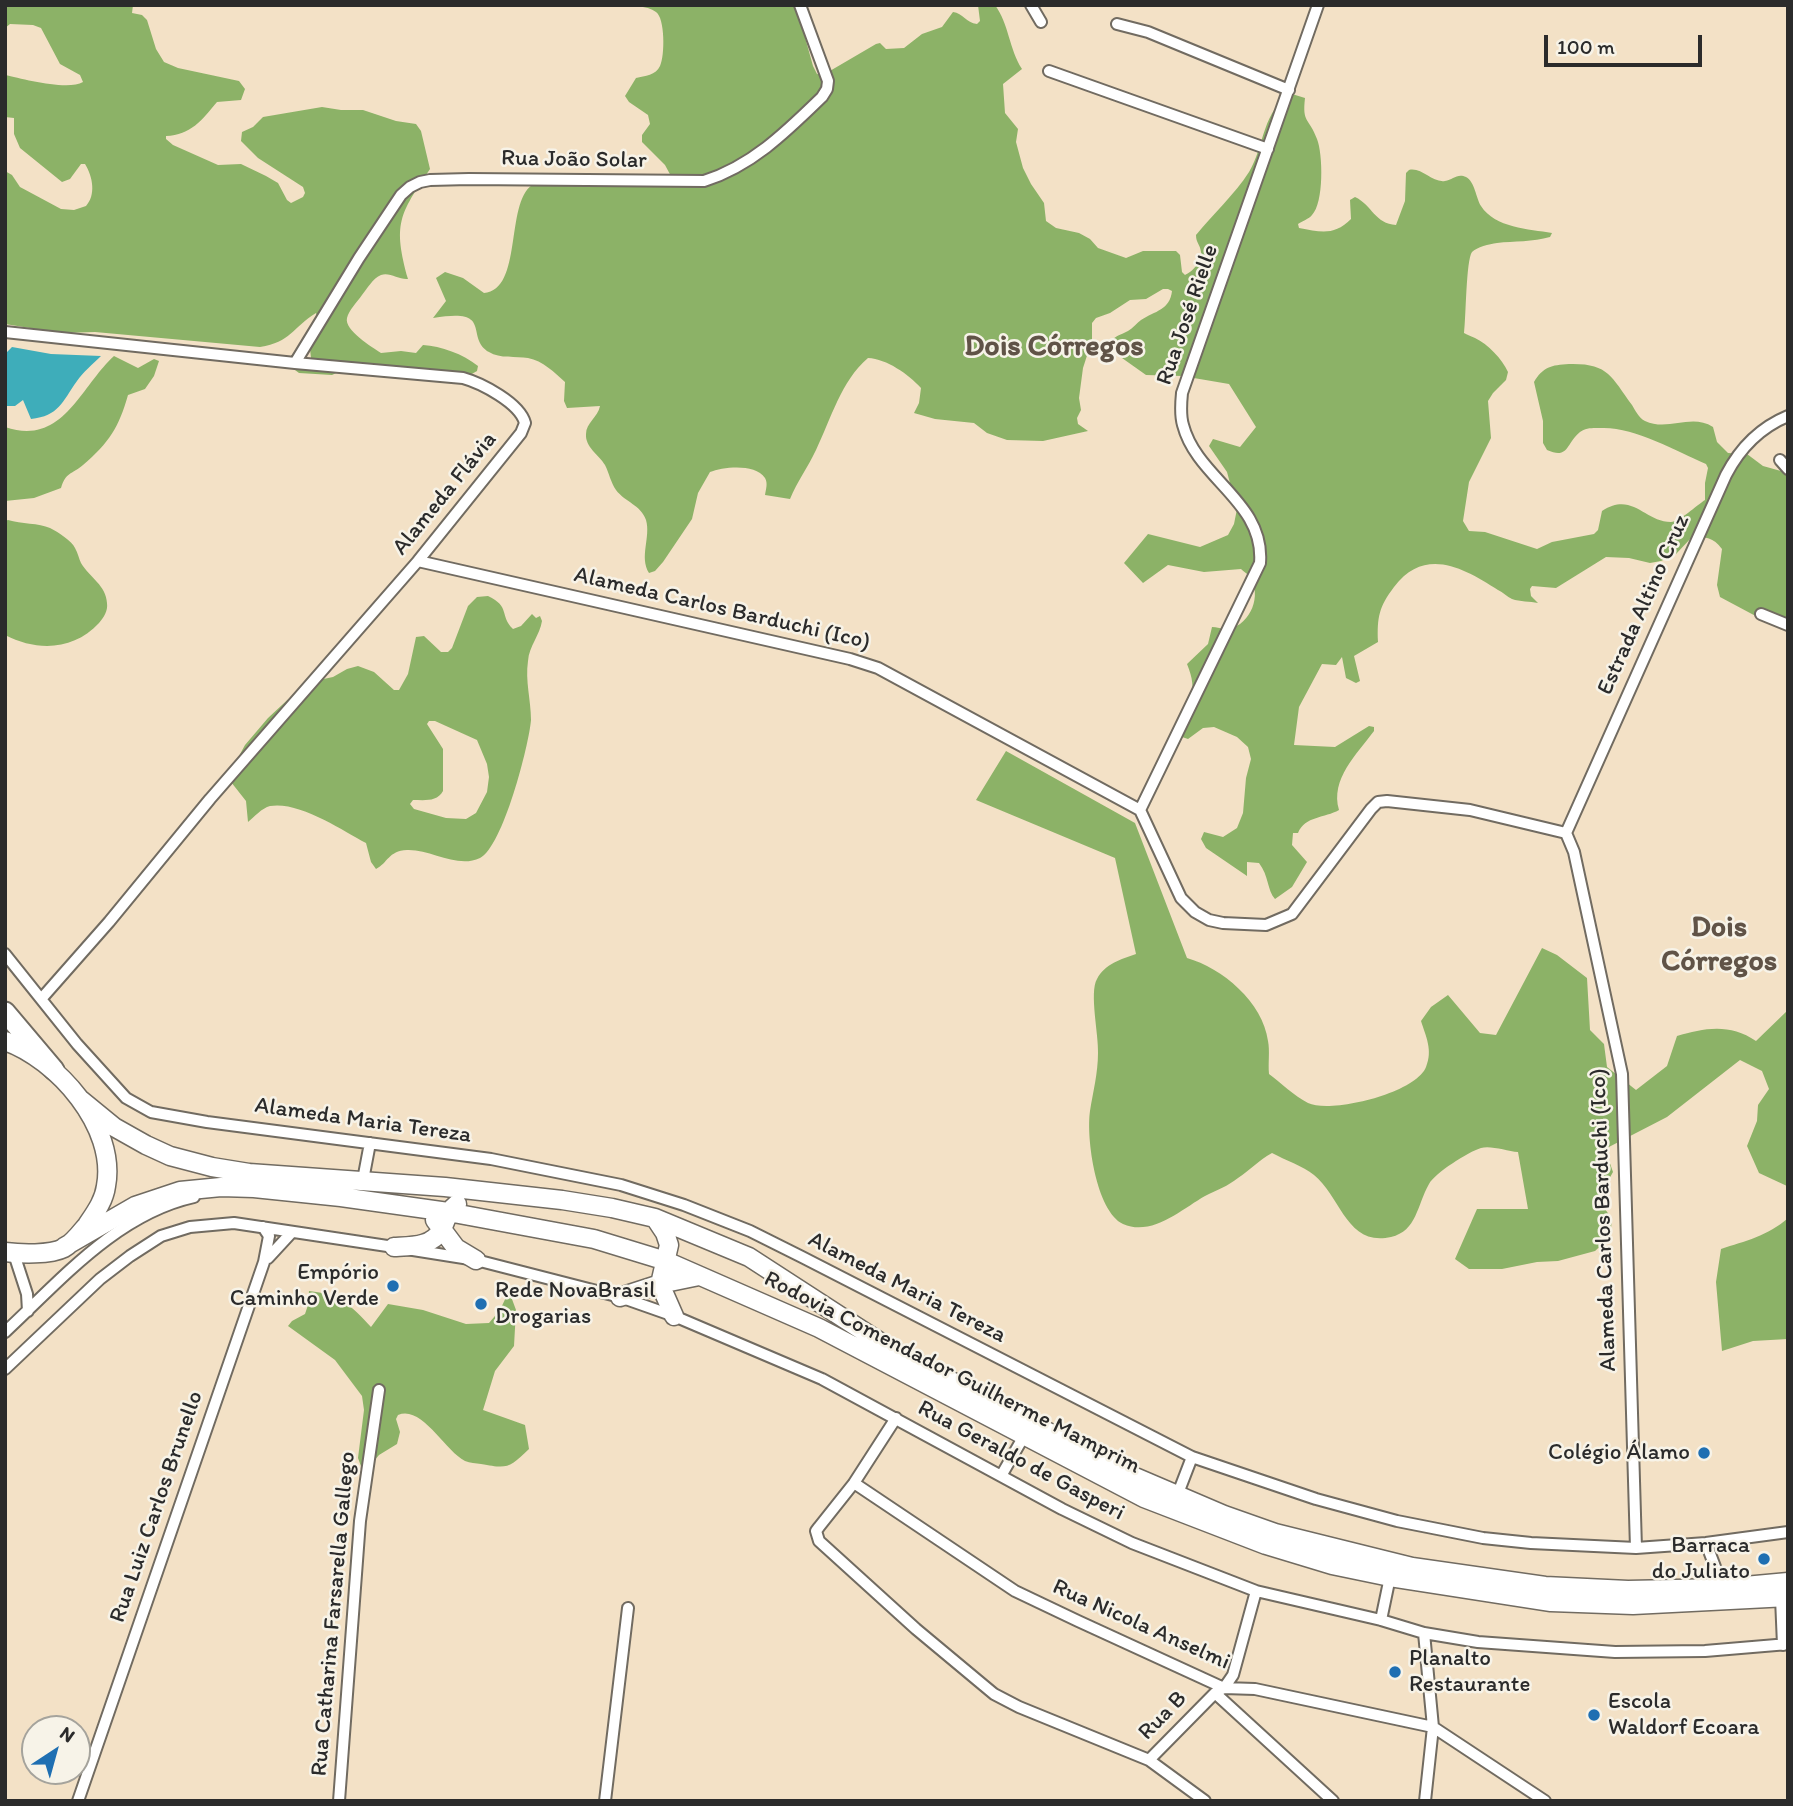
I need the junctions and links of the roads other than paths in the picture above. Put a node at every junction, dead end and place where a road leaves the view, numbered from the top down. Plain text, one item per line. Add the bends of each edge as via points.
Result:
1 (800, 5) edge
2 (1031, 5) edge
3 (1318, 5) edge
4 (1041, 22) dead end
5 (1117, 24) dead end
6 (1049, 71) dead end
7 (1289, 90) junction
8 (1268, 149) junction
9 (5, 332) edge
10 (295, 363) junction
11 (1788, 416) edge
12 (418, 561) junction
13 (1761, 614) dead end
14 (1788, 625) edge
15 (1140, 810) junction
16 (1566, 834) junction
17 (5, 954) edge
18 (42, 998) junction
19 (5, 1012) edge
20 (5, 1041) edge
21 (54, 1070) junction
22 (81, 1100) junction
23 (370, 1143) junction
24 (363, 1180) junction
25 (221, 1187) junction
26 (482, 1192) junction
27 (684, 1205) junction
28 (655, 1218) junction
29 (445, 1220) junction
30 (264, 1227) junction
31 (676, 1227) junction
32 (292, 1232) junction
33 (64, 1247) junction
34 (394, 1247) junction
35 (10, 1253) edge
36 (476, 1260) junction
37 (666, 1261) junction
38 (264, 1262) junction
39 (699, 1276) junction
40 (660, 1284) junction
41 (620, 1297) junction
42 (28, 1311) junction
43 (674, 1316) junction
44 (5, 1332) edge
45 (5, 1369) edge
46 (379, 1390) dead end
47 (896, 1418) junction
48 (1024, 1436) junction
49 (1192, 1457) junction
50 (1001, 1476) junction
51 (854, 1483) junction
52 (1177, 1496) junction
53 (1788, 1532) edge
54 (1706, 1542) junction
55 (1636, 1548) junction
56 (1390, 1577) junction
57 (1724, 1588) junction
58 (1256, 1591) junction
59 (1786, 1592) edge
60 (628, 1608) dead end
61 (1381, 1620) junction
62 (1424, 1633) junction
63 (1786, 1645) edge
64 (1219, 1690) junction
65 (1433, 1727) junction
66 (1149, 1760) junction
67 (78, 1801) edge
68 (339, 1801) edge
69 (605, 1801) edge
70 (1205, 1801) edge
71 (1333, 1801) edge
72 (1426, 1801) edge
73 (1545, 1801) edge

1 - 10 street, Rua João Solar via 826,73 827,89 780,139 732,170 704,181 420,182 401,195
2 - 4 street
3 - 7 street, Rua José Rielle
5 - 7 street via 1148,32
6 - 8 street
7 - 8 street, Rua José Rielle
8 - 15 street, Rua José Rielle via 1182,393 1181,407 1183,425 1199,457 1258,533 1259,563
9 - 10 street, Alameda Flávia
10 - 12 street, Alameda Flávia via 463,378 489,388 524,417 522,433
11 - 16 street, Estrada Altino Cruz via 1755,435 1726,475
12 - 15 street, Alameda Carlos Barduchi (Ico) via 878,668
12 - 18 street, Alameda Flávia
13 - 14 street
15 - 16 street via 1187,905 1209,919 1254,925 1292,914 1378,802 1469,810
16 - 55 street, Alameda Carlos Barduchi (Ico) via 1574,852 1622,1074
17 - 18 street, Alameda Maria Tereza
18 - 23 street, Alameda Maria Tereza via 126,1098 151,1112
19 - 21 highway
20 - 21 main road
21 - 22 main road
22 - 24 main road, Rodovia Comendador Guilherme Mamprim via 114,1127 170,1156 249,1173
22 - 33 main road via 98,1130 107,1183 95,1213
23 - 24 street
23 - 27 street, Alameda Maria Tereza via 555,1171
24 - 26 main road, Rodovia Comendador Guilherme Mamprim
25 - 29 main road via 341,1197 426,1210
25 - 33 main road via 180,1191 135,1206
25 - 42 street via 166,1205 127,1225
26 - 28 main road, Rodovia Comendador Guilherme Mamprim via 562,1200
26 - 29 main road via 465,1197
27 - 31 street
27 - 49 street, Alameda Maria Tereza via 750,1231
28 - 31 main road, Rodovia Comendador Guilherme Mamprim
28 - 37 main road via 668,1239
29 - 34 main road via 429,1241
29 - 36 main road via 456,1248
29 - 37 main road, Rodovia Comendador Guilherme Mamprim via 594,1239
30 - 32 street, Rua Geraldo de Gasperi
30 - 38 street, Rua Luiz Carlos Brunello via 269,1236
30 - 45 street, Rua Geraldo de Gasperi via 208,1224 161,1236 100,1279
31 - 52 main road, Rodovia Comendador Guilherme Mamprim via 749,1257 906,1357
32 - 34 street, Rua Geraldo de Gasperi
32 - 38 street
33 - 35 main road
34 - 36 street, Rua Geraldo de Gasperi
35 - 42 street via 27,1294
36 - 41 street, Rua Geraldo de Gasperi
37 - 39 main road, Rodovia Comendador Guilherme Mamprim
37 - 40 main road
38 - 67 street, Rua Luiz Carlos Brunello
39 - 40 main road
39 - 48 main road, Rodovia Comendador Guilherme Mamprim via 820,1328
40 - 41 main road
40 - 43 main road
41 - 43 street, Rua Geraldo de Gasperi
42 - 44 street
43 - 47 street, Rua Geraldo de Gasperi via 822,1379
46 - 68 street, Rua Catharina Farsarella Gallego via 360,1521
47 - 50 street, Rua Geraldo de Gasperi
47 - 51 street
48 - 50 street
48 - 56 main road, Rodovia Comendador Guilherme Mamprim via 1144,1498 1210,1524 1266,1545
49 - 52 street
49 - 55 street, Alameda Maria Tereza via 1397,1521 1483,1538
50 - 58 street, Rua Geraldo de Gasperi via 1132,1542
51 - 64 street, Rua Nicola Anselmi via 1015,1591
51 - 66 street via 816,1531 819,1541 994,1694
52 - 57 main road, Rodovia Comendador Guilherme Mamprim via 1275,1533 1426,1569 1545,1586
53 - 54 street, Alameda Maria Tereza
54 - 55 street, Alameda Maria Tereza
54 - 57 street
56 - 59 main road, Rodovia Comendador Guilherme Mamprim via 1551,1602 1633,1605
56 - 61 street
57 - 59 main road, Rodovia Comendador Guilherme Mamprim
58 - 61 street, Rua Geraldo de Gasperi
58 - 64 street, Rua B via 1233,1675
59 - 63 street
60 - 69 street
61 - 62 street, Rua Geraldo de Gasperi
62 - 63 street, Rua Geraldo de Gasperi via 1478,1642 1615,1652
62 - 65 street
64 - 65 street, Rua Nicola Anselmi via 1255,1689
64 - 66 street, Rua B
64 - 71 street
65 - 72 street
65 - 73 street, Rua Nicola Anselmi
66 - 70 street

